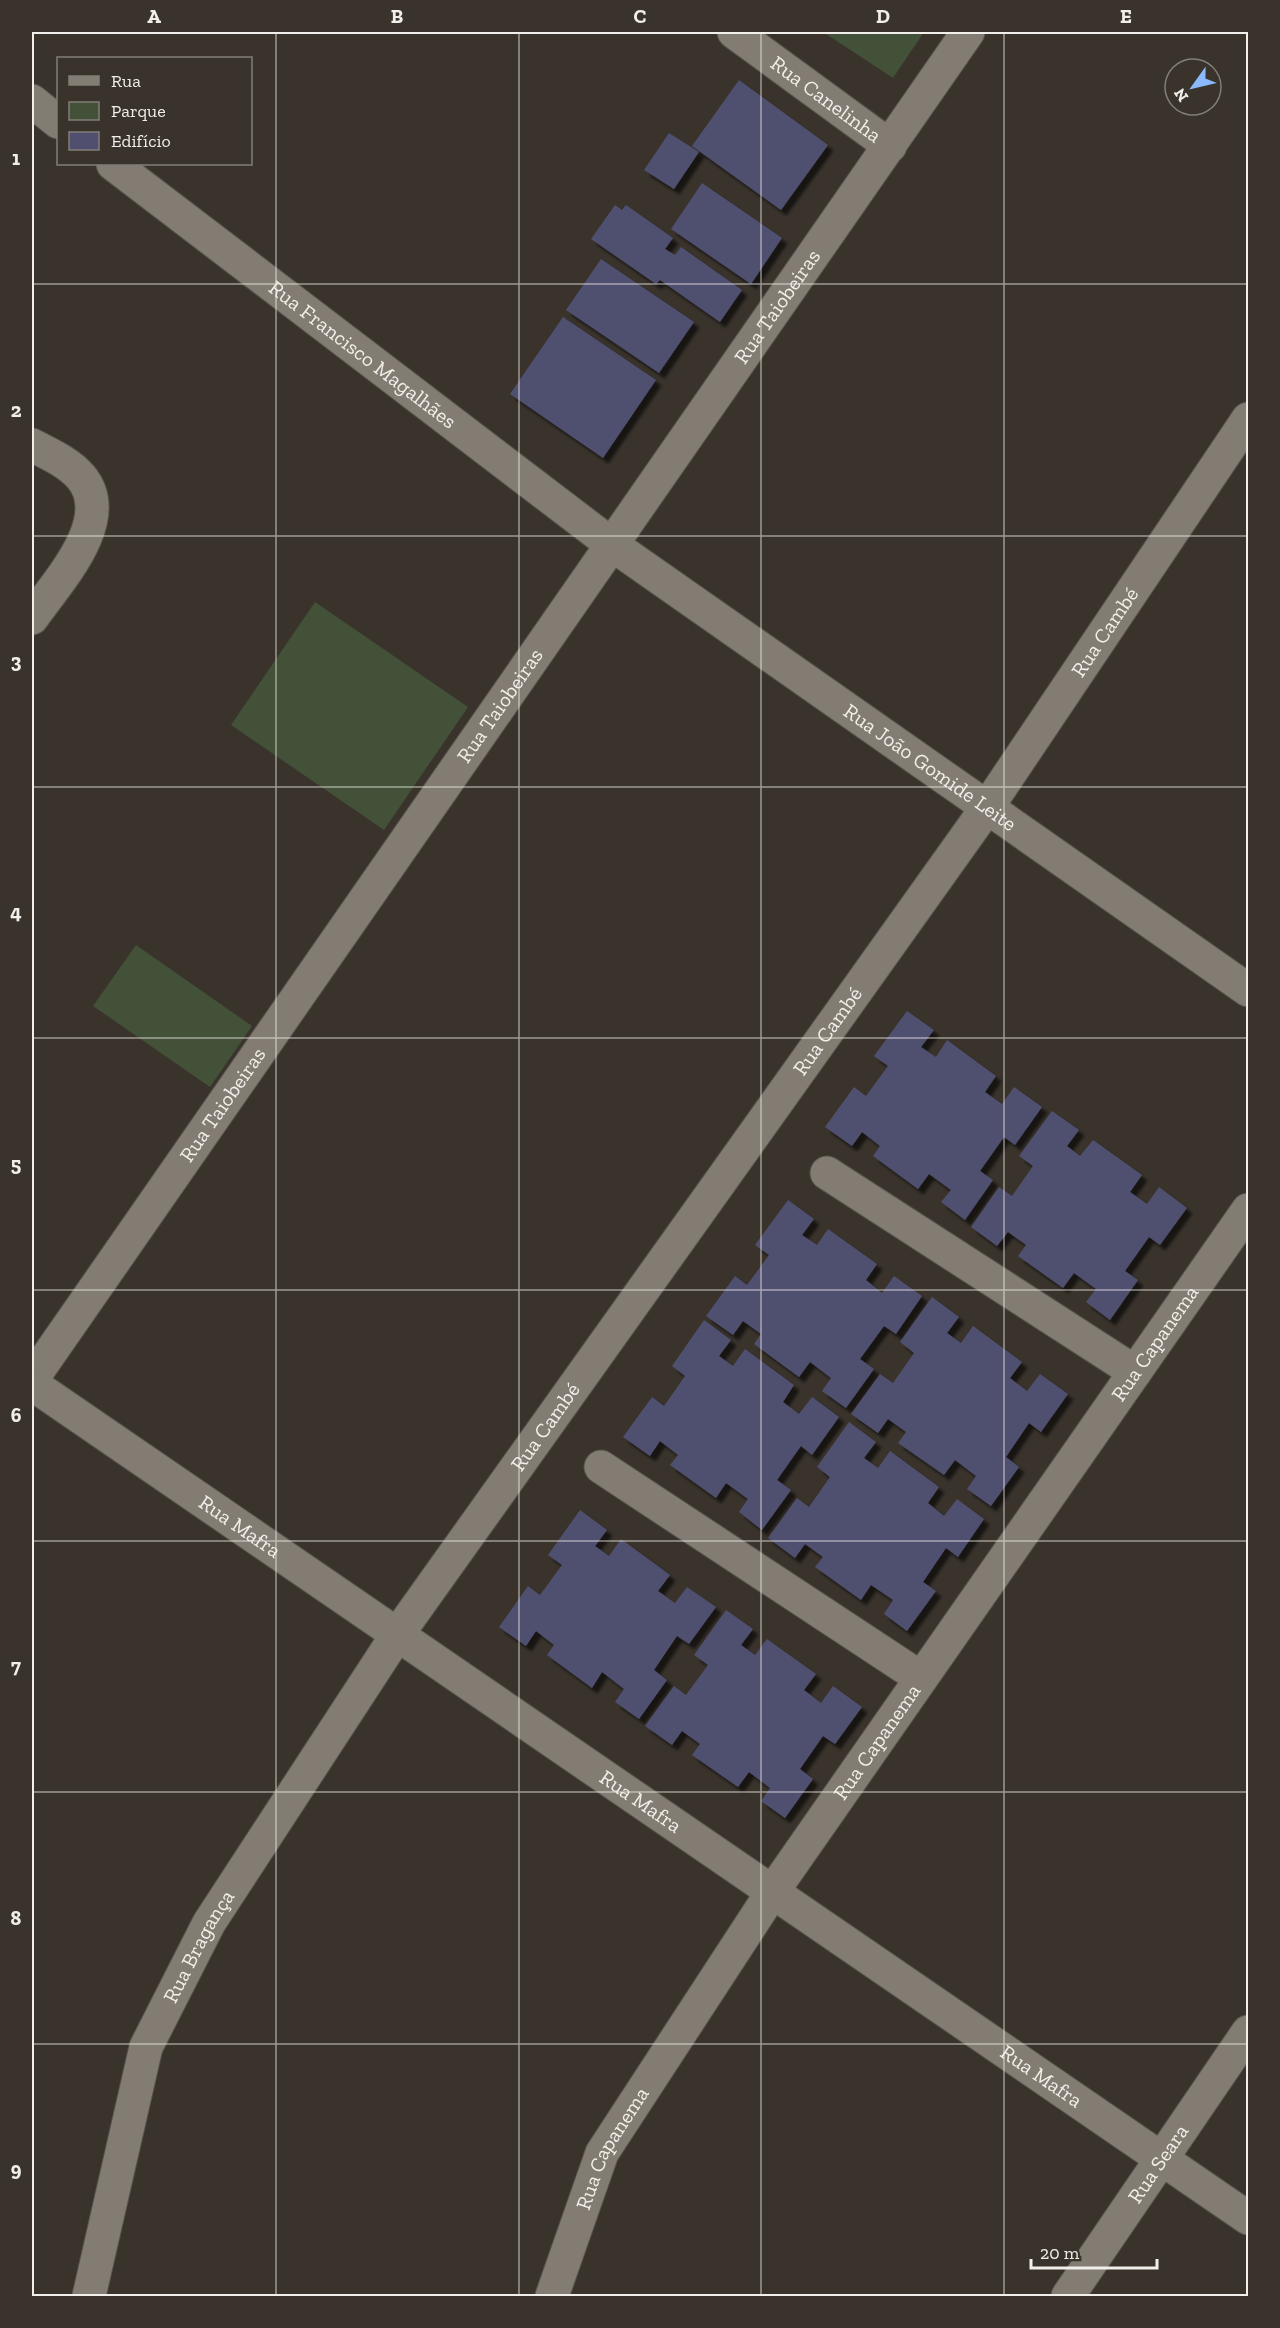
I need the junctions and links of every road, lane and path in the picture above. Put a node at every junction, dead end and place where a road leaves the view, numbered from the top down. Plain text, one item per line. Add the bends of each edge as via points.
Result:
1 (734, 32) edge
2 (968, 32) edge
3 (32, 101) edge
4 (57, 121) edge
5 (890, 146) junction
6 (114, 165) edge
7 (1248, 419) edge
8 (32, 445) edge
9 (611, 544) junction
10 (32, 618) edge
11 (986, 809) junction
12 (1248, 990) edge
13 (827, 1173) dead end
14 (1248, 1210) edge
15 (1135, 1372) junction
16 (32, 1379) edge
17 (32, 1384) edge
18 (601, 1467) dead end
19 (397, 1635) junction
20 (921, 1678) junction
21 (773, 1891) junction
22 (1248, 2032) edge
23 (1163, 2159) junction
24 (1248, 2218) edge
25 (89, 2296) edge
26 (552, 2296) edge
27 (1068, 2296) edge

1 - 5 street, Rua Canelinha
2 - 5 street, Rua Taiobeiras
3 - 4 street
5 - 9 street, Rua Taiobeiras
6 - 9 street, Rua Francisco Magalhães
7 - 11 street, Rua Cambé
8 - 10 street via 82,478 91,498 92,519 88,536
9 - 11 street, Rua João Gomide Leite
9 - 16 street, Rua Taiobeiras
11 - 12 street, Rua João Gomide Leite
11 - 19 street, Rua Cambé
13 - 15 street
14 - 15 street, Rua Capanema
15 - 20 street, Rua Capanema
17 - 19 street, Rua Mafra
18 - 20 street
19 - 21 street, Rua Mafra
19 - 25 street, Rua Bragança via 209,1923 146,2047
20 - 21 street, Rua Capanema
21 - 23 street, Rua Mafra
21 - 26 street, Rua Capanema via 602,2153
22 - 23 street, Rua Seara
23 - 24 street, Rua Mafra
23 - 27 street, Rua Seara

